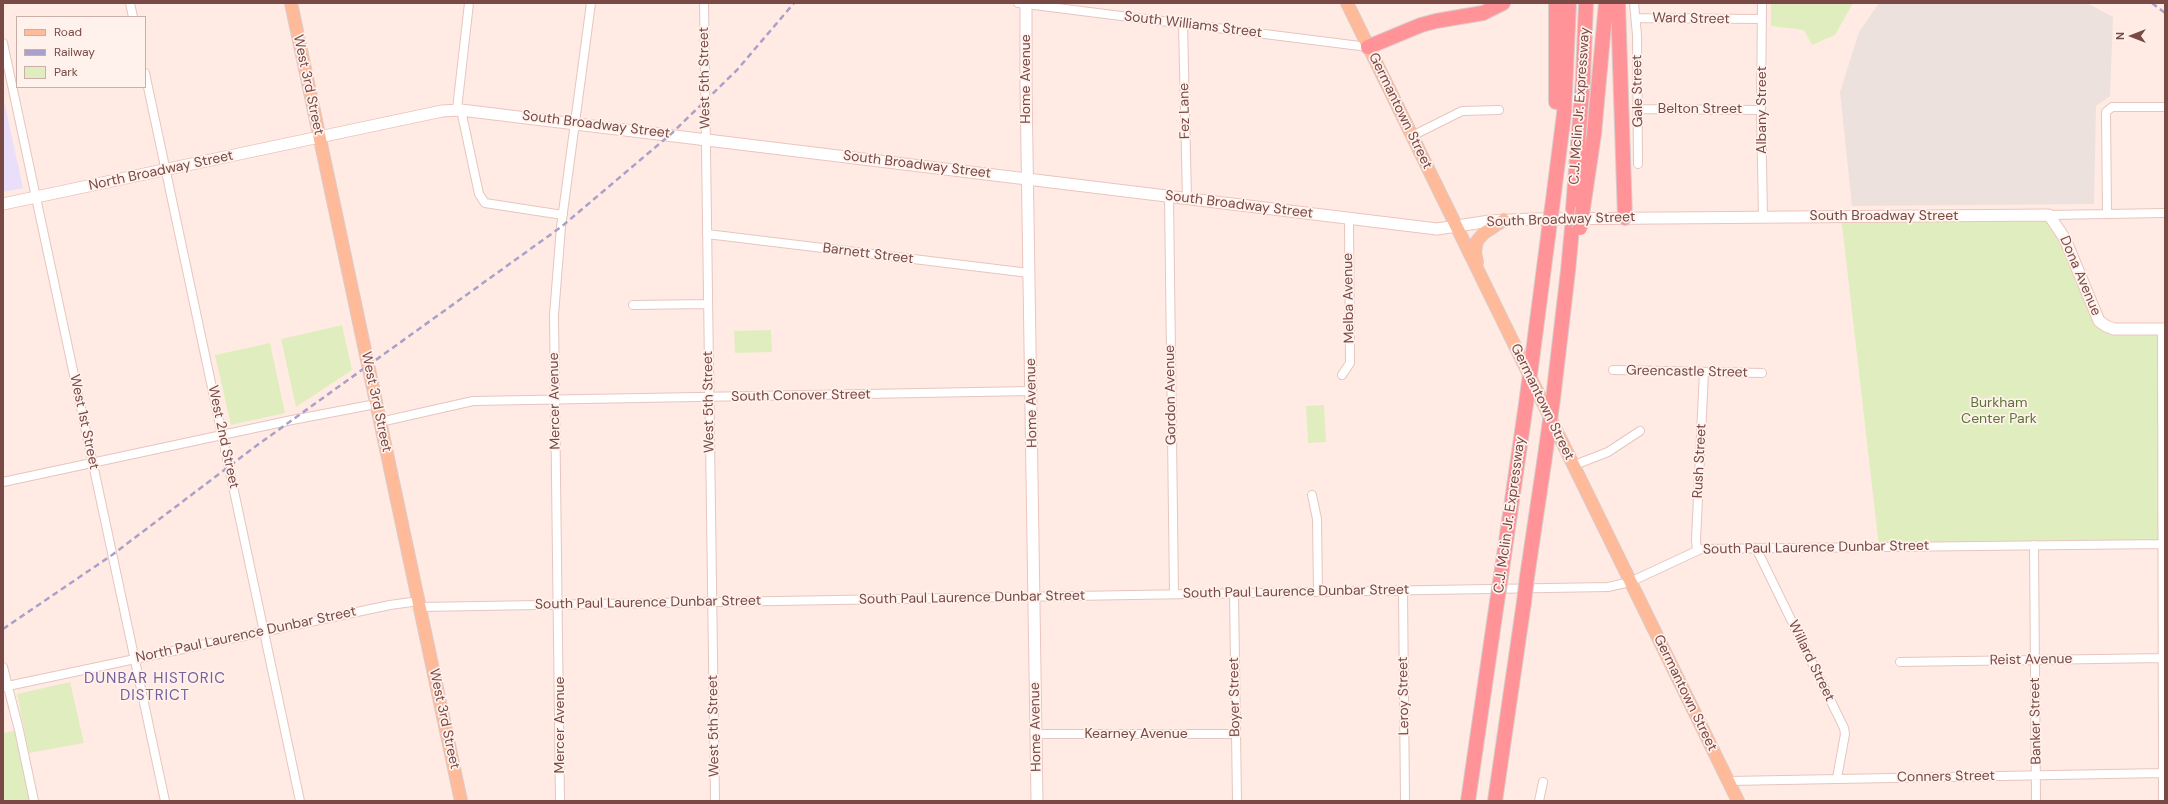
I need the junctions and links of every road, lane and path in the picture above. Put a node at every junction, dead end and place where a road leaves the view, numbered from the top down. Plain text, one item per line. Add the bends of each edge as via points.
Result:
1 (130, 3) edge
2 (291, 3) edge
3 (469, 3) edge
4 (591, 3) edge
5 (704, 3) edge
6 (1347, 3) edge
7 (1503, 3) edge
8 (1556, 3) edge
9 (1569, 3) edge
10 (1586, 3) edge
11 (1606, 3) edge
12 (1618, 3) edge
13 (1634, 3) edge
14 (1762, 3) edge
15 (1022, 4) edge
16 (133, 16) edge
17 (1636, 18) junction
18 (1762, 20) junction
19 (1184, 24) junction
20 (3, 43) edge
21 (1368, 47) junction
22 (146, 78) edge
23 (2165, 106) edge
24 (459, 109) junction
25 (1638, 109) junction
26 (1499, 110) dead end
27 (1761, 110) junction
28 (576, 123) junction
29 (1412, 136) junction
30 (319, 137) junction
31 (706, 138) junction
32 (1638, 164) dead end
33 (166, 170) junction
34 (1556, 175) junction
35 (1027, 179) junction
36 (1169, 196) junction
37 (36, 197) junction
38 (1187, 199) junction
39 (3, 204) edge
40 (1578, 208) junction
41 (2165, 213) edge
42 (2049, 214) junction
43 (2107, 214) junction
44 (563, 215) junction
45 (1763, 217) junction
46 (1624, 218) junction
47 (1349, 219) junction
48 (1504, 220) junction
49 (1456, 225) junction
50 (707, 234) junction
51 (1478, 267) junction
52 (1029, 273) junction
53 (708, 304) junction
54 (633, 305) dead end
55 (2164, 329) edge
56 (1613, 370) dead end
57 (1704, 372) junction
58 (1762, 372) dead end
59 (1342, 376) dead end
60 (1032, 391) junction
61 (709, 398) junction
62 (555, 400) junction
63 (376, 404) junction
64 (380, 422) junction
65 (1640, 431) dead end
66 (223, 434) junction
67 (93, 463) junction
68 (1572, 466) junction
69 (3, 482) edge
70 (1312, 495) dead end
71 (2164, 544) edge
72 (2034, 545) junction
73 (1756, 548) junction
74 (1697, 550) junction
75 (1630, 582) junction
76 (1402, 591) junction
77 (1318, 592) junction
78 (1174, 594) junction
79 (1234, 594) junction
80 (1034, 598) junction
81 (712, 601) junction
82 (419, 604) junction
83 (558, 604) junction
84 (264, 632) junction
85 (135, 658) junction
86 (2163, 658) junction
87 (2035, 660) junction
88 (1900, 662) dead end
89 (3, 667) edge
90 (6, 687) edge
91 (1036, 734) junction
92 (1236, 734) junction
93 (2163, 773) junction
94 (2036, 775) junction
95 (1837, 778) junction
96 (1729, 781) junction
97 (1543, 782) dead end
98 (34, 801) edge
99 (165, 801) edge
100 (300, 801) edge
101 (461, 801) edge
102 (560, 801) edge
103 (715, 801) edge
104 (1037, 801) edge
105 (1237, 801) edge
106 (1405, 801) edge
107 (1468, 801) edge
108 (1495, 801) edge
109 (1540, 801) edge
110 (1738, 801) edge
111 (2036, 801) edge
112 (2163, 801) edge

1 - 16 street
2 - 30 main road, West 3rd Street
3 - 24 street
4 - 28 street, Mercer Avenue
5 - 31 street, West 5th Street
6 - 21 main road, Germantown Street
7 - 21 highway via 1483,13 1421,25
8 - 34 highway
9 - 34 highway, C.J. Mclin Jr. Expressway via 1564,114
10 - 40 highway, C.J. Mclin Jr. Expressway
11 - 40 highway via 1594,134
12 - 46 highway
13 - 17 street, Ward Street
14 - 18 street, Albany Street
15 - 19 street, South Williams Street
15 - 35 street, Home Avenue
17 - 18 street, Ward Street
17 - 25 street, Gale Street
18 - 27 street, Albany Street
19 - 21 street, South Williams Street
19 - 38 street, Fez Lane
20 - 37 street, West 1st Street
21 - 29 main road, Germantown Street
22 - 33 street, West 2nd Street
23 - 43 street via 2112,107 2107,110
24 - 28 street, South Broadway Street
24 - 30 street, South Broadway Street via 442,110
24 - 44 street via 479,194 485,203
25 - 27 street, Belton Street
25 - 32 street, Gale Street
26 - 29 street via 1462,111
27 - 45 street, Albany Street
28 - 31 street, South Broadway Street
28 - 44 street, Mercer Avenue
29 - 49 main road, Germantown Street
30 - 33 street, North Broadway Street
30 - 63 main road, West 3rd Street
31 - 35 street, South Broadway Street
31 - 50 street, West 5th Street
33 - 37 street, North Broadway Street
33 - 66 street, West 2nd Street
34 - 107 highway, C.J. Mclin Jr. Expressway, bridge via 1526,404
35 - 36 street, South Broadway Street
35 - 52 street, Home Avenue
36 - 38 street, South Broadway Street
36 - 78 street, Gordon Avenue
37 - 39 street, North Broadway Street
37 - 67 street, West 1st Street
38 - 47 street, South Broadway Street
40 - 108 highway, C.J. Mclin Jr. Expressway, bridge
41 - 43 street, South Broadway Street
42 - 43 street, South Broadway Street
42 - 45 street, South Broadway Street
42 - 55 street, Dona Avenue via 2065,239 2099,321 2114,329
44 - 62 street, Mercer Avenue via 554,314
45 - 46 street, South Broadway Street
46 - 48 street, South Broadway Street
47 - 49 street, South Broadway Street via 1437,229
47 - 59 street, Melba Avenue via 1350,363
48 - 49 street, South Broadway Street
48 - 51 main road via 1484,233 1477,241
49 - 51 main road, Germantown Street
50 - 52 street, Barnett Street
50 - 53 street, West 5th Street
51 - 68 main road, Germantown Street
52 - 60 street, Home Avenue
53 - 54 street
53 - 61 street, West 5th Street
55 - 71 street
56 - 57 street, Greencastle Street
57 - 58 street, Greencastle Street
57 - 74 street, Rush Street
60 - 61 street, South Conover Street
60 - 80 street, Home Avenue
61 - 62 street, South Conover Street
61 - 81 street, West 5th Street
62 - 64 street, South Conover Street via 473,401
62 - 83 street, Mercer Avenue
63 - 64 main road, West 3rd Street
63 - 66 street
64 - 82 main road, West 3rd Street
65 - 68 street via 1608,452
66 - 67 street
66 - 84 street, West 2nd Street
67 - 69 street
67 - 85 street, West 1st Street
68 - 75 main road, Germantown Street
70 - 77 street via 1317,519
71 - 72 street, South Paul Laurence Dunbar Street
71 - 86 street
72 - 73 street, South Paul Laurence Dunbar Street
72 - 87 street, Banker Street
73 - 74 street, South Paul Laurence Dunbar Street
73 - 95 street, Willard Street via 1844,728
74 - 75 street, South Paul Laurence Dunbar Street
75 - 76 street, South Paul Laurence Dunbar Street via 1608,587
75 - 96 main road, Germantown Street
76 - 77 street, South Paul Laurence Dunbar Street
76 - 106 street, Leroy Street
77 - 79 street, South Paul Laurence Dunbar Street
78 - 79 street, South Paul Laurence Dunbar Street
78 - 80 street, South Paul Laurence Dunbar Street
79 - 92 street, Boyer Street
80 - 81 street, South Paul Laurence Dunbar Street
80 - 91 street, Home Avenue
81 - 83 street, South Paul Laurence Dunbar Street
81 - 103 street, West 5th Street
82 - 83 street, South Paul Laurence Dunbar Street
82 - 84 street, North Paul Laurence Dunbar Street
82 - 101 main road, West 3rd Street
83 - 102 street, Mercer Avenue
84 - 85 street, North Paul Laurence Dunbar Street
84 - 100 street, West 2nd Street
85 - 90 street, North Paul Laurence Dunbar Street
85 - 99 street, West 1st Street
86 - 87 street, Reist Avenue
86 - 93 street
87 - 88 street, Reist Avenue
87 - 94 street, Banker Street
89 - 90 street
90 - 98 street
91 - 92 street, Kearney Avenue
91 - 104 street, Home Avenue
92 - 105 street, Boyer Street
93 - 94 street, Conners Street
93 - 112 street
94 - 95 street, Conners Street
94 - 111 street, Banker Street
95 - 96 street, Conners Street
96 - 110 main road, Germantown Street
97 - 109 street

